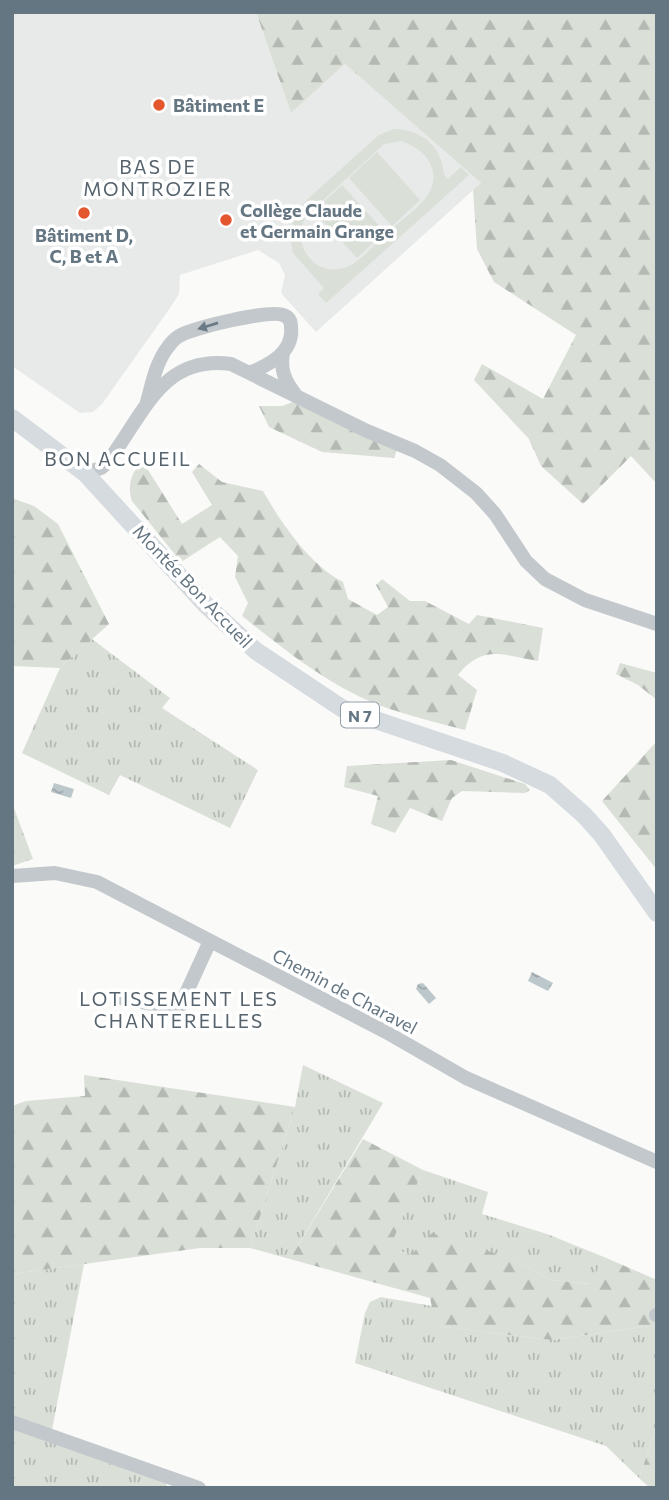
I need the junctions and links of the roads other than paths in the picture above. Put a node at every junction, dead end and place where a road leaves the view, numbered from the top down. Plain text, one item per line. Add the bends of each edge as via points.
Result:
1 (283, 353) junction
2 (252, 372) junction
3 (298, 398) junction
4 (145, 407) junction
5 (12, 418) edge
6 (85, 473) junction
7 (657, 624) edge
8 (12, 876) edge
9 (657, 913) edge
10 (210, 941) junction
11 (121, 998) dead end
12 (657, 1162) edge
13 (12, 1422) edge
14 (199, 1488) edge

1 - 2 street
1 - 3 street via 284,376
1 -> 4 street via 291,326 280,313 211,324 180,336 158,366
2 - 3 street
2 - 4 street via 221,362 195,364 175,374
3 - 7 street via 415,451 457,477 495,514 526,561 559,589
4 - 6 street via 103,466
5 - 6 main road, Montée Bon Accueil / N 7
6 - 9 main road, Montée Bon Accueil / N 7 via 196,595 256,651 343,709 503,763 550,785 602,835
8 - 10 street, Chemin de Charavel via 55,873 84,877
10 - 11 street via 179,1009
10 - 12 street, Chemin de Charavel via 466,1078
13 - 14 street

